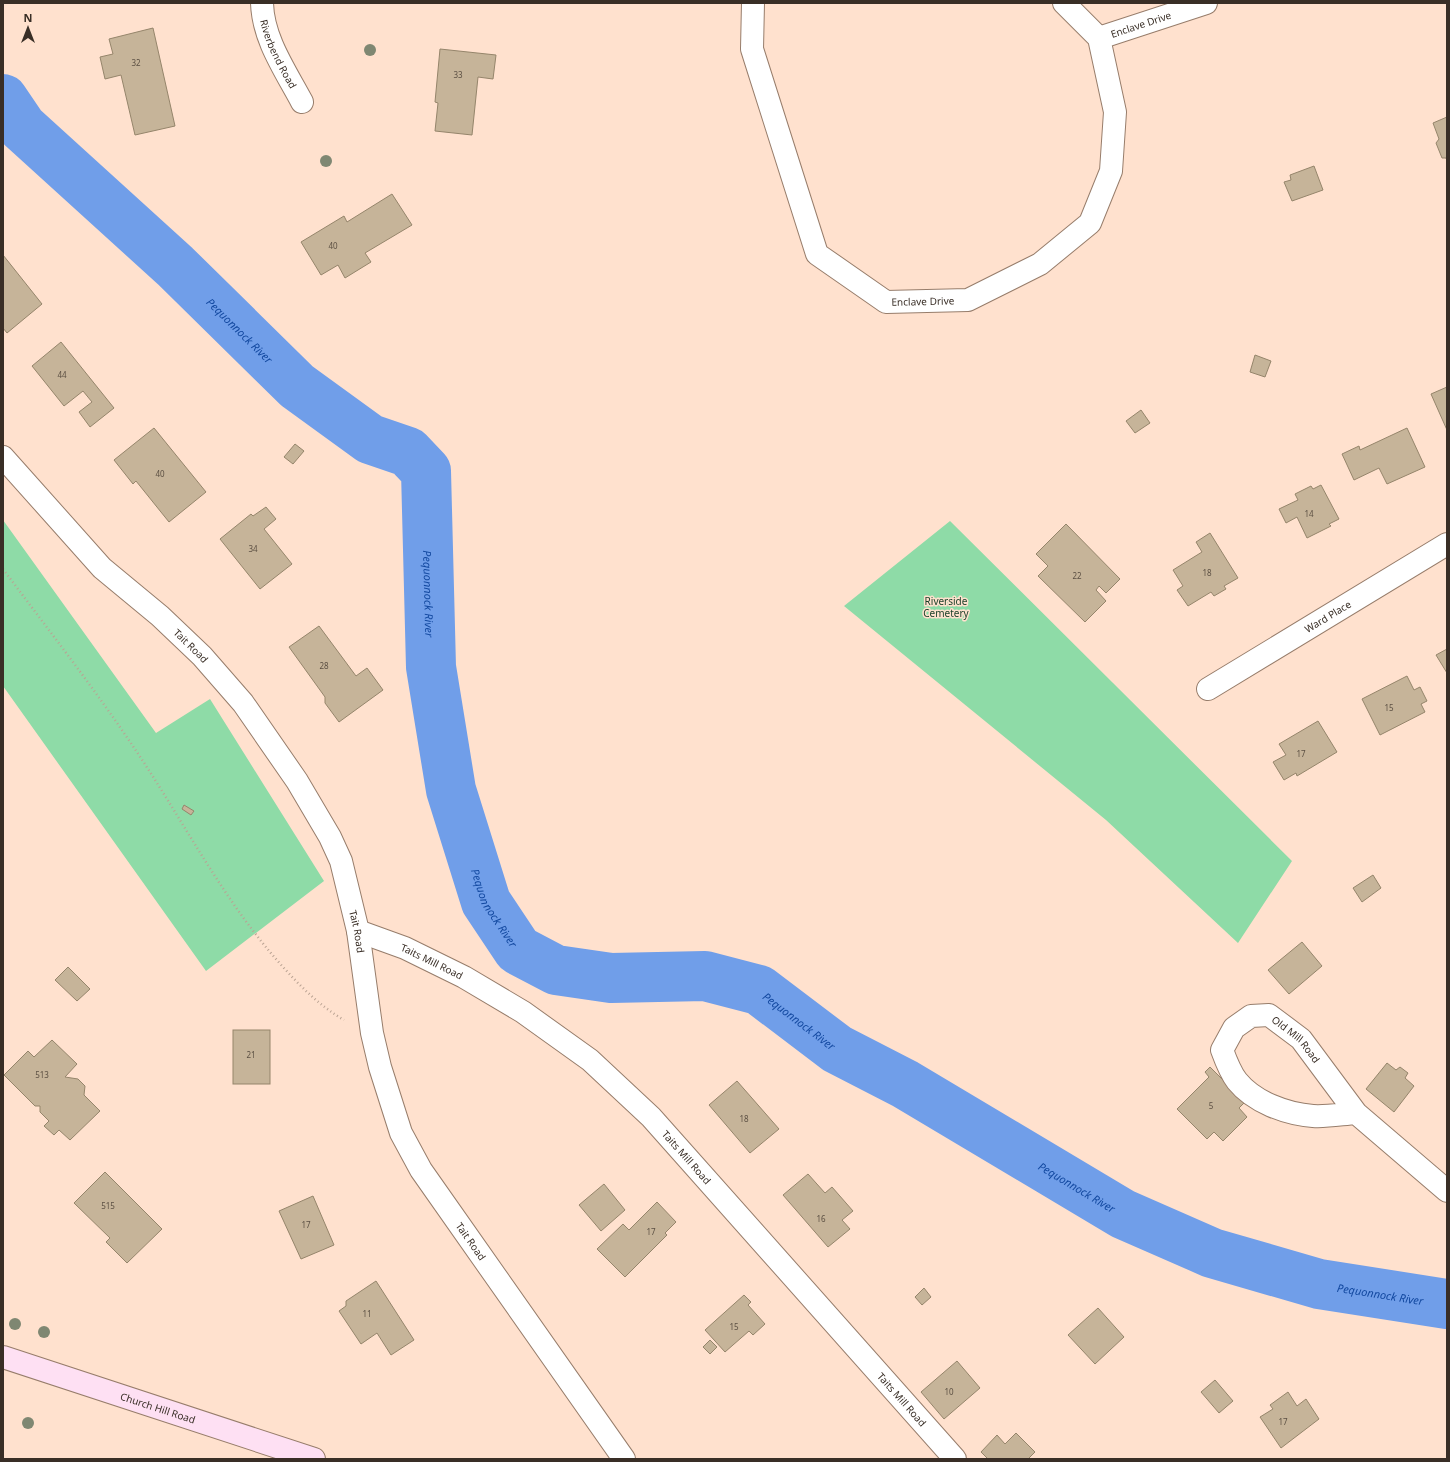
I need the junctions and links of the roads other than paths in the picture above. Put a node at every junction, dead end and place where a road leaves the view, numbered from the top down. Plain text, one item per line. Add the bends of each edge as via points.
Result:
1 (262, 3) edge
2 (753, 3) edge
3 (1064, 3) edge
4 (1206, 3) edge
5 (1099, 38) junction
6 (302, 102) dead end
7 (3, 457) edge
8 (1447, 544) edge
9 (1208, 689) dead end
10 (358, 931) junction
11 (1356, 1113) junction
12 (1447, 1191) edge
13 (3, 1356) edge
14 (314, 1459) edge
15 (624, 1459) edge
16 (955, 1459) edge

1 - 6 street, Riverbend Road via 266,31
2 - 5 street, Enclave Drive via 752,49 817,254 886,302 968,300 1040,264 1090,223 1112,171 1115,112
3 - 5 street, Enclave Drive
4 - 5 street, Enclave Drive
7 - 10 street, Tait Road via 102,568 160,616 202,656 243,703 297,781 330,837 341,861
8 - 9 street, Ward Place
10 - 15 street, Tait Road via 372,1033 401,1134 421,1170
10 - 16 street, Taits Mill Road via 405,948 464,977 522,1012 590,1060 651,1117
11 - 11 street, Old Mill Road via 1301,1039 1269,1015 1251,1016 1234,1028 1222,1050 1236,1081 1253,1096 1280,1109 1313,1116
11 - 12 street, Old Mill Road
13 - 14 main road, Church Hill Road

